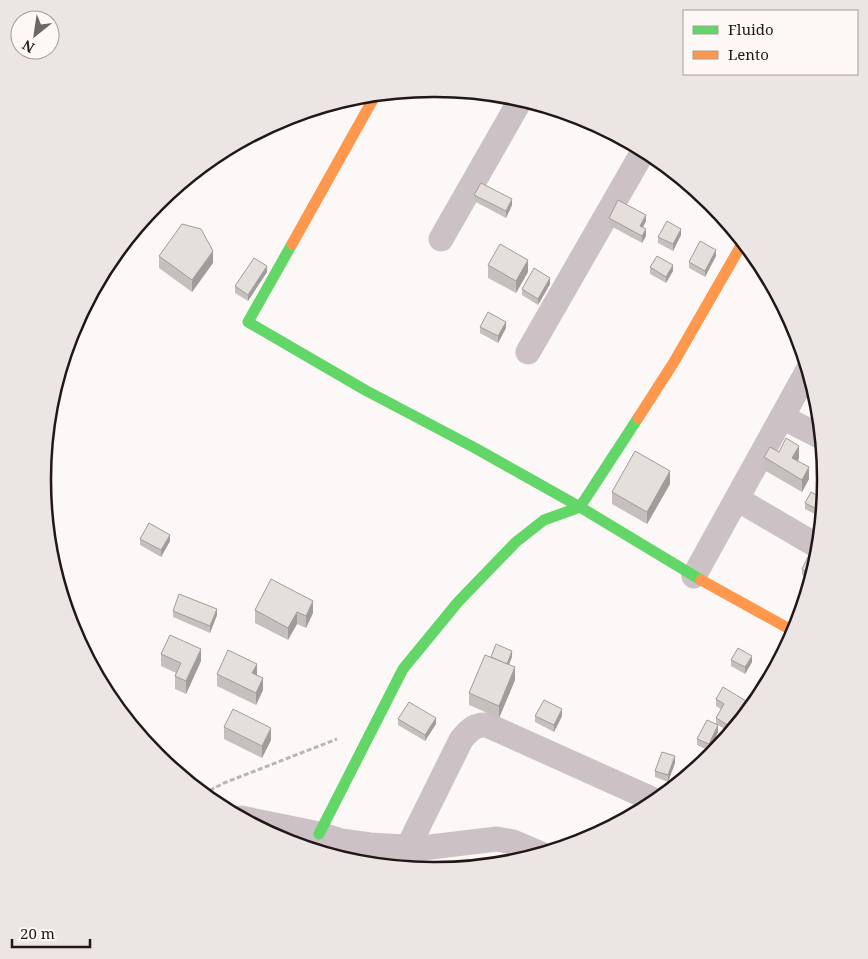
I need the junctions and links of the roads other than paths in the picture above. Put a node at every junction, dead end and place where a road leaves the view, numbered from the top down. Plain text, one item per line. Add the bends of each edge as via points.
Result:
1 (372, 102) edge
2 (517, 106) edge
3 (640, 157) edge
4 (441, 239) dead end
5 (739, 248) edge
6 (528, 352) dead end
7 (803, 378) edge
8 (782, 417) junction
9 (813, 434) edge
10 (737, 499) junction
11 (580, 507) junction
12 (811, 542) edge
13 (694, 576) junction
14 (787, 628) edge
15 (648, 797) edge
16 (265, 823) edge
17 (319, 834) junction
18 (408, 847) junction
19 (531, 850) edge

1 - 11 street via 248,322
2 - 4 street
3 - 6 street
5 - 11 street via 674,362
7 - 8 street
8 - 9 street
8 - 10 street
10 - 12 street
10 - 13 street
11 - 13 street
11 - 17 street via 544,520 516,542 458,602 404,669
13 - 14 street
15 - 18 street via 480,725 461,740
16 - 17 street
17 - 18 street via 341,841
18 - 19 street via 497,839

